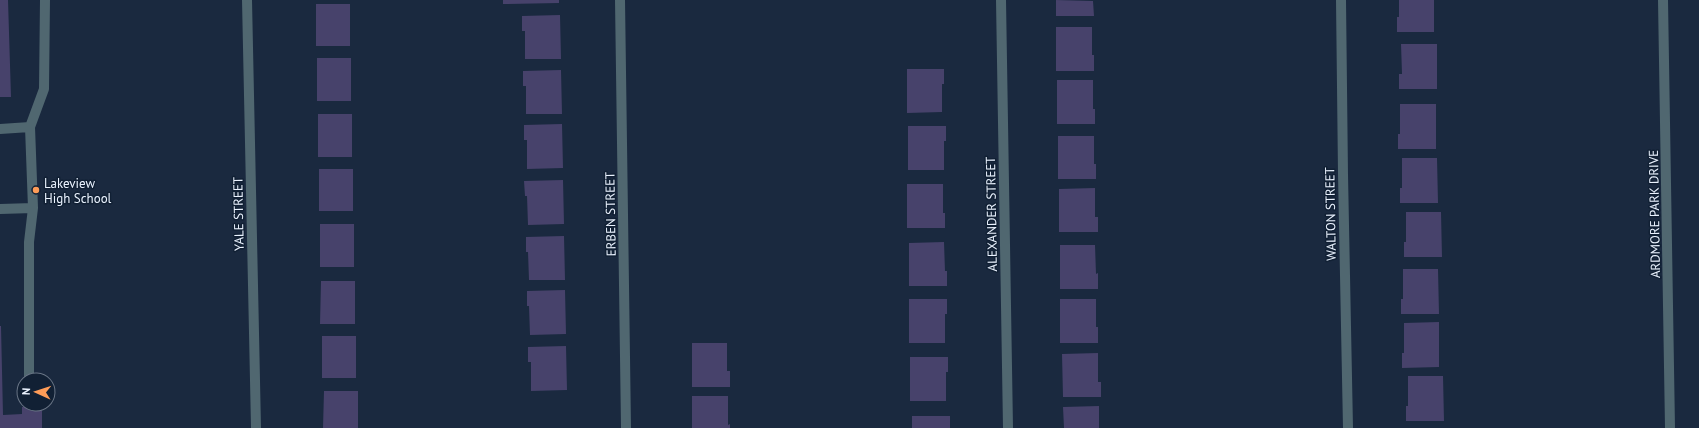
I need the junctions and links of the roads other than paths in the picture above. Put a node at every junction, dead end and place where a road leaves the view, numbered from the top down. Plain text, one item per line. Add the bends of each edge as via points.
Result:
1 (45, 0) edge
2 (247, 0) edge
3 (620, 0) edge
4 (1001, 0) edge
5 (1341, 0) edge
6 (1663, 0) edge
7 (30, 127) junction
8 (0, 129) edge
9 (33, 208) junction
10 (0, 209) edge
11 (29, 372) edge
12 (256, 428) edge
13 (626, 428) edge
14 (1008, 428) edge
15 (1348, 428) edge
16 (1670, 428) edge

1 - 7 street via 44,89
2 - 12 street, YALE STREET
3 - 13 street, ERBEN STREET
4 - 14 street, ALEXANDER STREET
5 - 15 street, WALTON STREET
6 - 16 street, ARDMORE PARK DRIVE
7 - 8 street
7 - 9 street
9 - 10 street
9 - 11 street via 29,242

